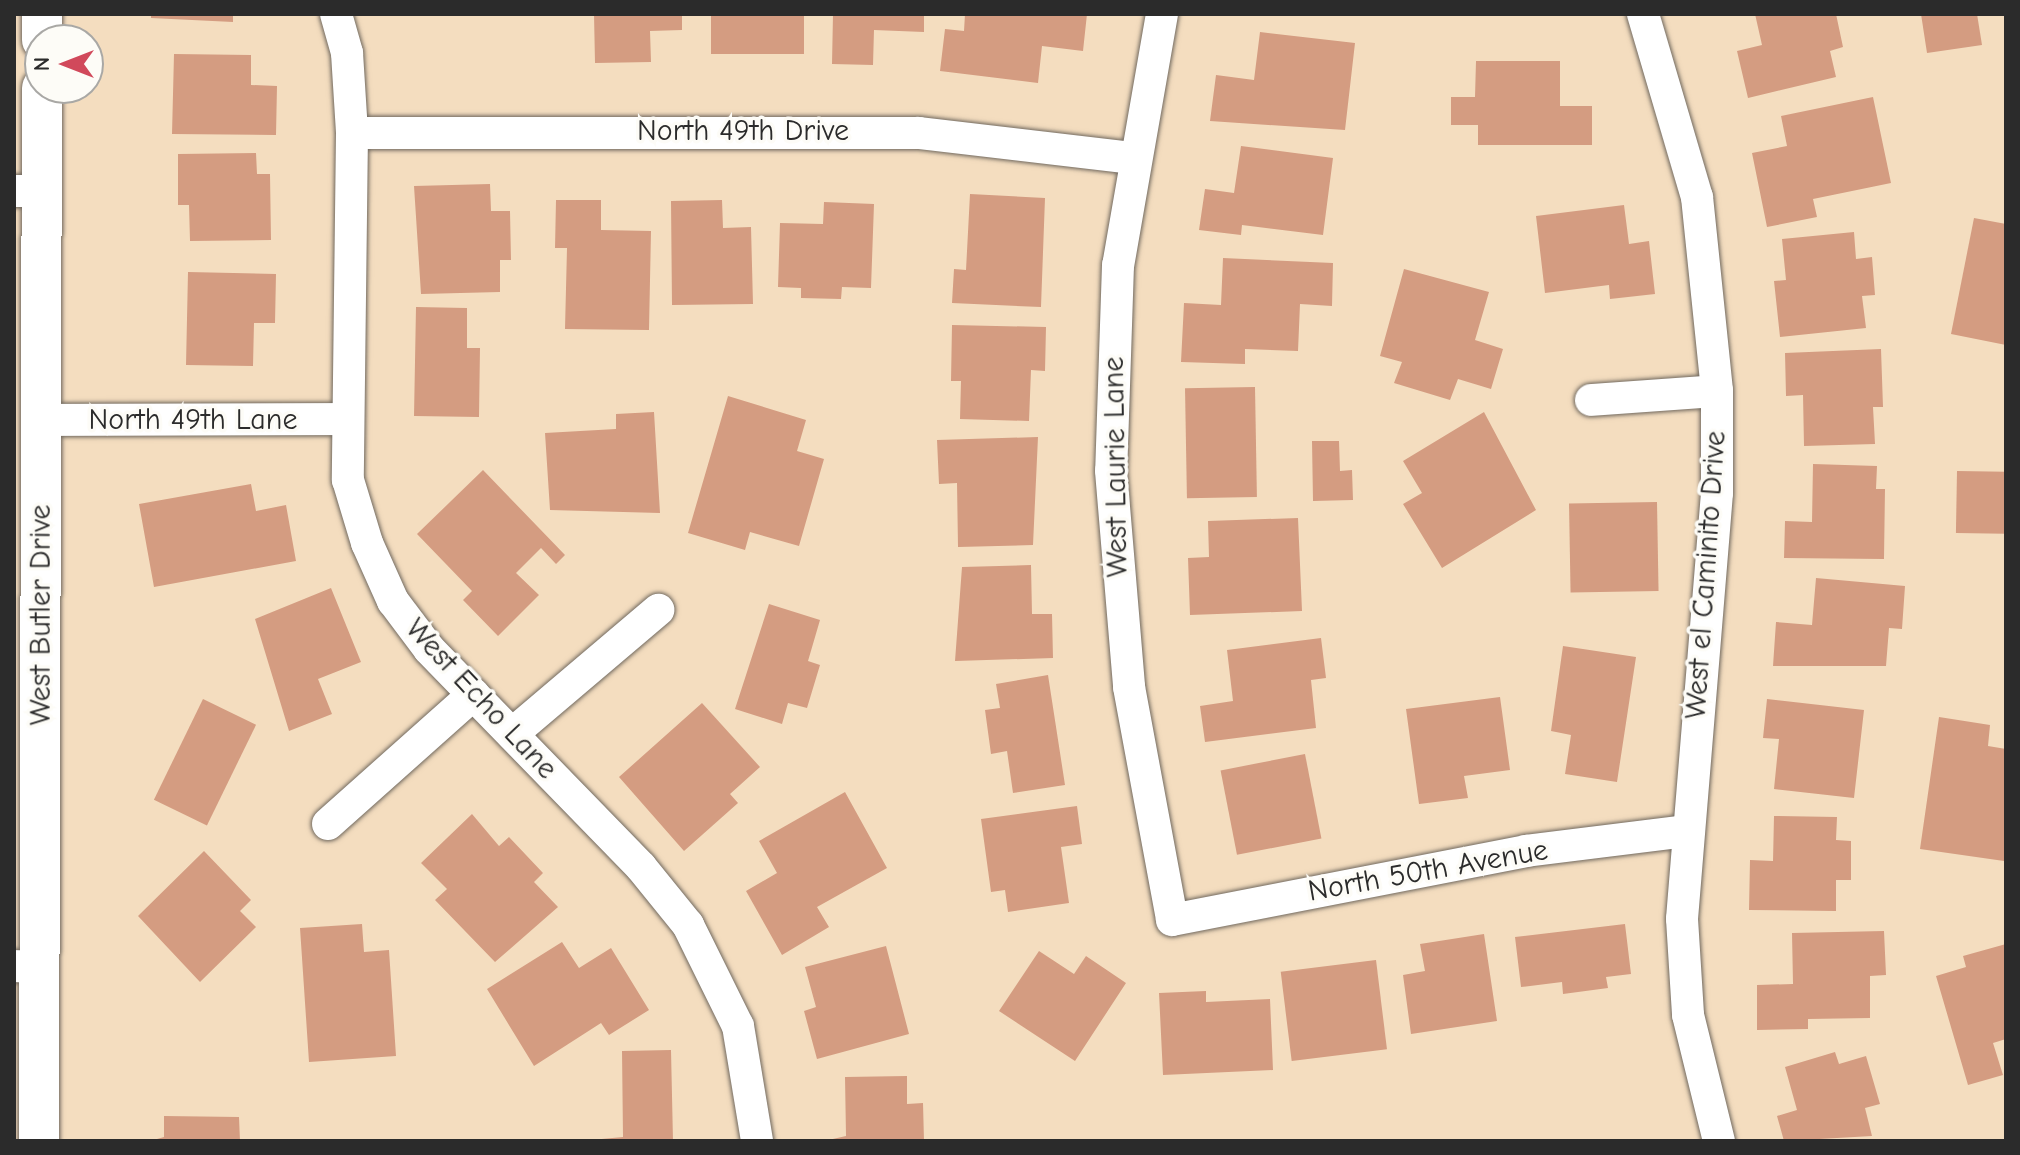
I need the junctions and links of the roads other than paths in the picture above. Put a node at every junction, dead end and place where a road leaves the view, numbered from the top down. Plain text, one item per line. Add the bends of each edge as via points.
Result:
1 (336, 14) edge
2 (1162, 14) edge
3 (1643, 14) edge
4 (40, 104) edge
5 (352, 133) junction
6 (1133, 158) junction
7 (28, 191) edge
8 (1717, 391) junction
9 (1591, 400) dead end
10 (345, 419) junction
11 (41, 420) junction
12 (658, 610) dead end
13 (474, 694) junction
14 (512, 734) junction
15 (328, 824) dead end
16 (1686, 831) junction
17 (1172, 920) joint
18 (27, 966) edge
19 (39, 1141) edge
20 (757, 1141) edge
21 (1719, 1141) edge

1 - 5 street, West Echo Lane via 347,53
2 - 6 street, West Laurie Lane
3 - 8 street, West el Caminito Drive via 1697,197
4 - 7 street, West Butler Drive
5 - 6 street, North 49th Drive via 839,130
5 - 10 street, West Echo Lane
6 - 17 street, West Laurie Lane via 1118,265 1111,471 1129,687
7 - 11 street, West Butler Drive
8 - 9 street
8 - 16 street, West el Caminito Drive via 1717,493
10 - 11 street, North 49th Lane
10 - 13 street, West Echo Lane via 348,480 393,601
11 - 18 street, West Butler Drive
12 - 14 street
13 - 14 street, West Echo Lane
13 - 15 street
14 - 20 street, West Echo Lane via 641,867 688,925 738,1026
16 - 17 street, North 50th Avenue via 1526,851
16 - 21 street, West el Caminito Drive via 1688,1015
18 - 19 street, West Butler Drive

